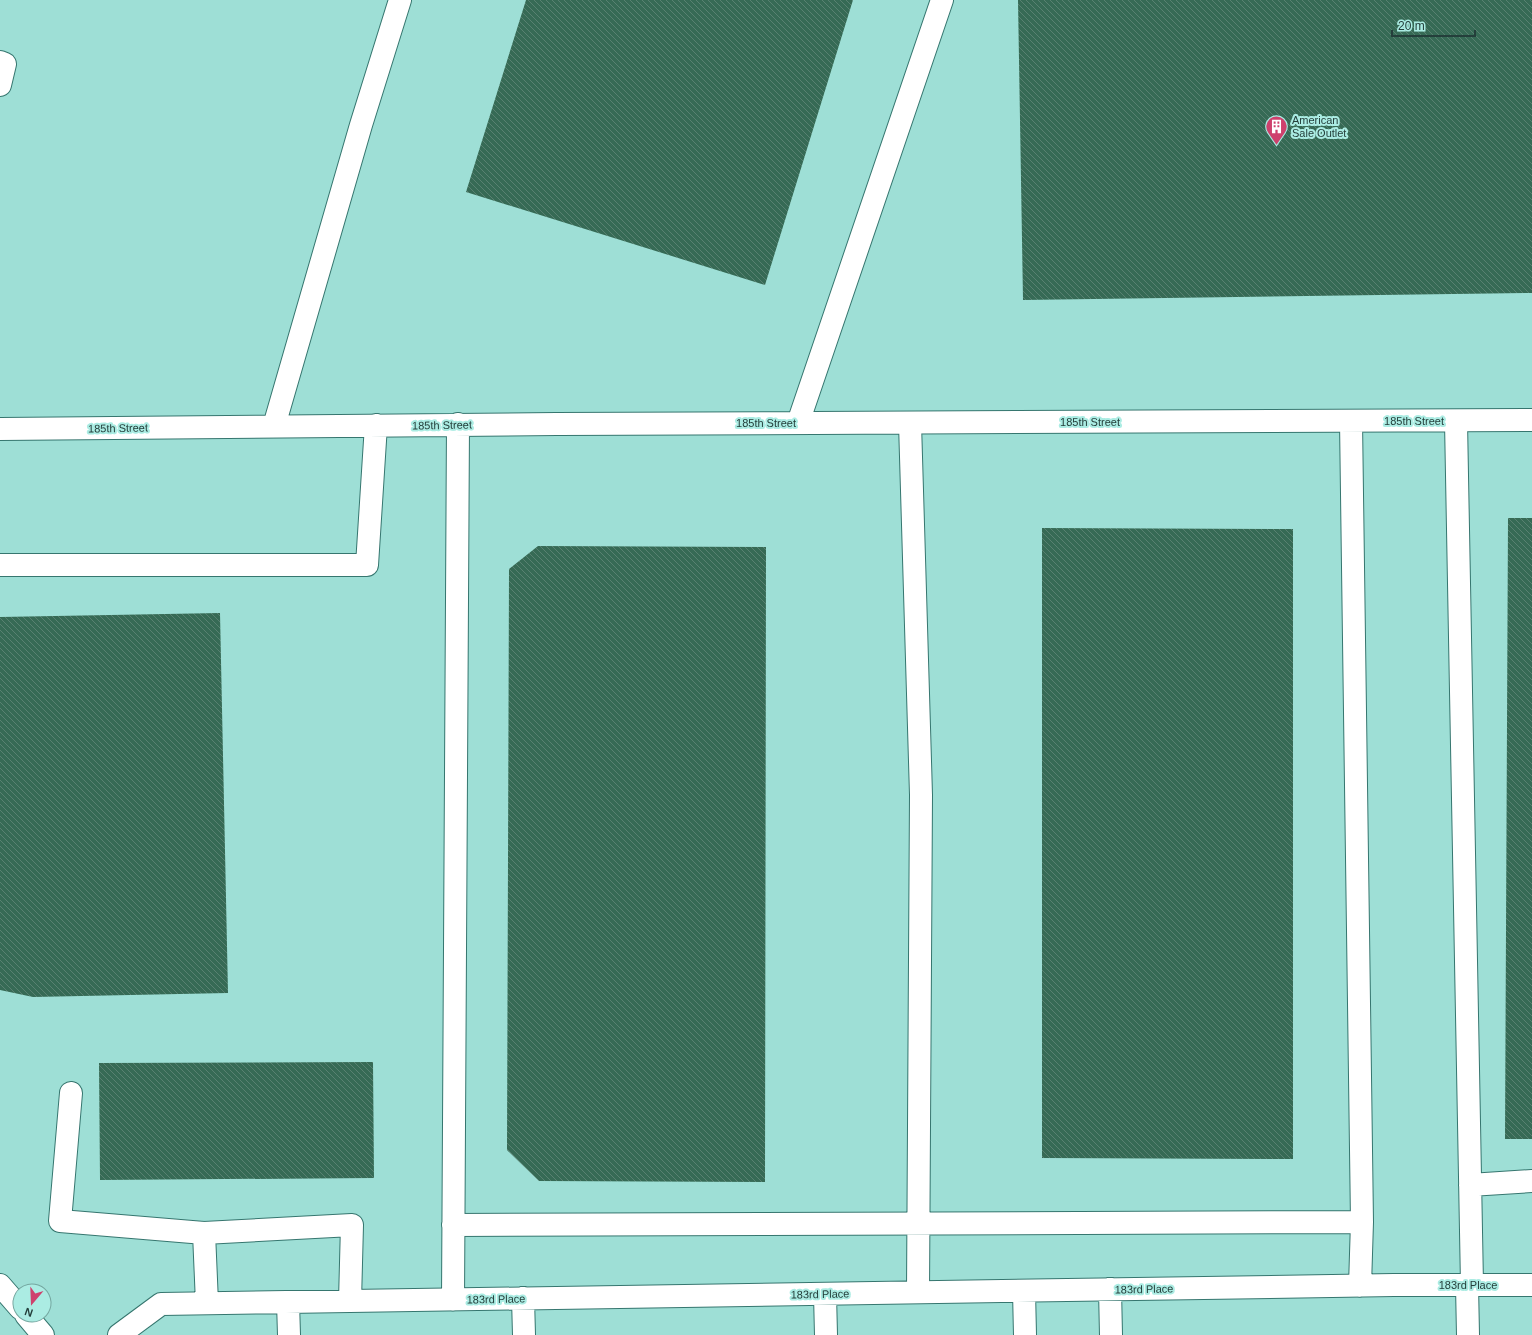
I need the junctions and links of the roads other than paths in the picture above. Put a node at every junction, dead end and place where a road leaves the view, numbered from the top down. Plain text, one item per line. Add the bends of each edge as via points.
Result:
1 (400, 0) edge
2 (942, 0) edge
3 (0, 62) edge
4 (0, 85) edge
5 (1532, 420) edge
6 (1351, 421) junction
7 (1456, 421) junction
8 (798, 423) junction
9 (910, 423) junction
10 (458, 424) junction
11 (376, 425) junction
12 (274, 426) junction
13 (0, 429) edge
14 (0, 565) edge
15 (71, 1093) dead end
16 (1532, 1180) edge
17 (1470, 1185) junction
18 (1362, 1222) junction
19 (918, 1224) junction
20 (453, 1225) junction
21 (204, 1233) junction
22 (0, 1285) edge
23 (1470, 1285) junction
24 (1532, 1285) edge
25 (1360, 1286) junction
26 (1110, 1289) junction
27 (1024, 1291) junction
28 (918, 1292) junction
29 (825, 1294) junction
30 (523, 1298) junction
31 (12, 1299) edge
32 (453, 1300) junction
33 (350, 1301) junction
34 (288, 1302) junction
35 (207, 1303) junction
36 (33, 1323) edge
37 (43, 1335) edge
38 (119, 1335) edge
39 (289, 1335) edge
40 (524, 1335) edge
41 (826, 1335) edge
42 (1025, 1335) edge
43 (1111, 1335) edge
44 (1468, 1335) edge

1 - 12 street
2 - 8 street
3 - 4 street via 5,64
5 - 7 street, 185th Street
6 - 7 street, 185th Street
6 - 9 street, 185th Street
6 - 18 street
7 - 17 street
8 - 9 street, 185th Street
8 - 10 street, 185th Street
9 - 19 street via 921,796
10 - 11 street, 185th Street
10 - 20 street
11 - 12 street, 185th Street
11 - 14 street via 367,565
12 - 13 street, 185th Street
15 - 21 street via 60,1221
16 - 17 street
17 - 23 street
18 - 19 street
18 - 25 street
19 - 20 street
19 - 28 street
20 - 32 street
21 - 33 street via 352,1225
21 - 35 street
22 - 31 street
23 - 24 street, 183rd Place
23 - 25 street, 183rd Place
23 - 44 street
25 - 26 street, 183rd Place
26 - 27 street, 183rd Place
26 - 43 street
27 - 28 street, 183rd Place
27 - 42 street
28 - 29 street, 183rd Place
29 - 30 street, 183rd Place
29 - 41 street
30 - 32 street, 183rd Place
30 - 40 street
32 - 33 street, 183rd Place
33 - 34 street, 183rd Place
34 - 35 street, 183rd Place
34 - 39 street
35 - 38 street, 183rd Place via 161,1304
36 - 37 street

